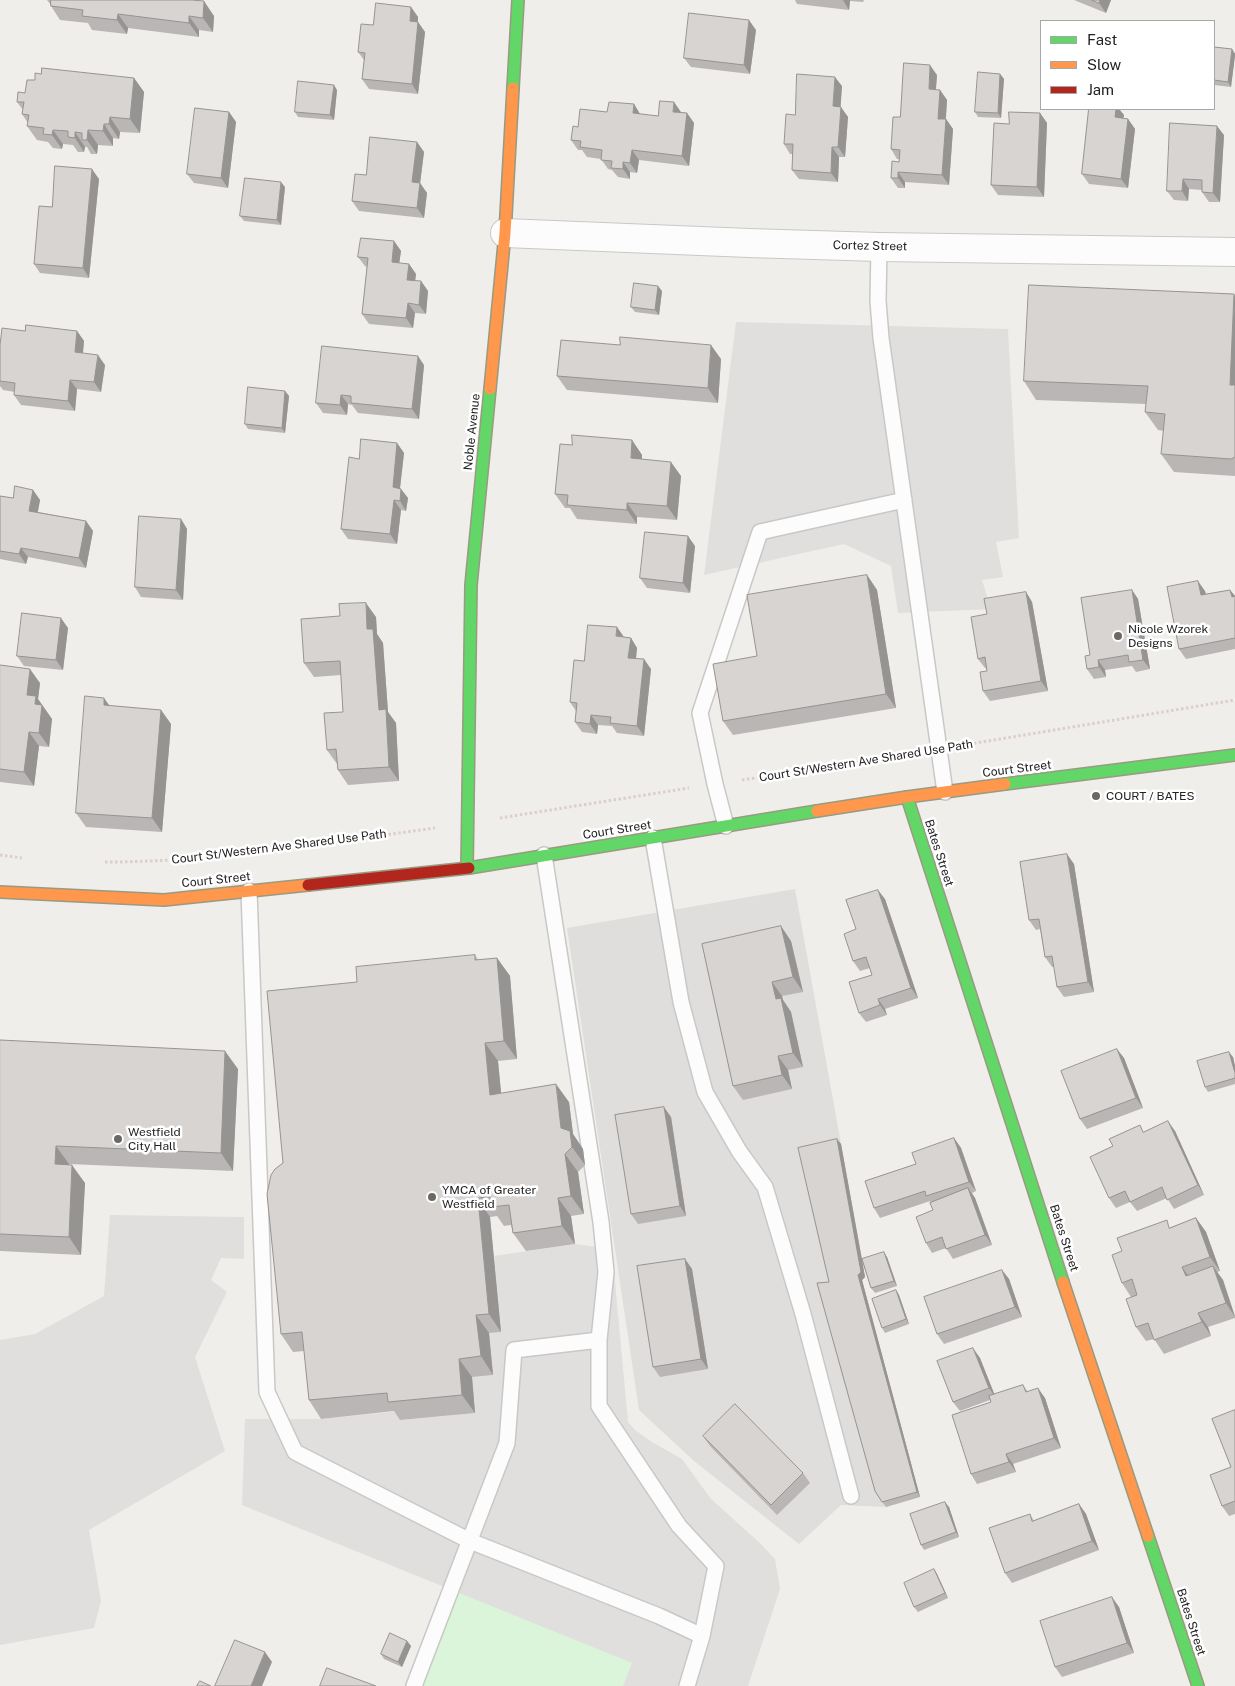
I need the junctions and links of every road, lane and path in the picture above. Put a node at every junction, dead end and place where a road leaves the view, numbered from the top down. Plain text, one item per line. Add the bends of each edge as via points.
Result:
1 (518, 0) edge
2 (505, 233) junction
3 (878, 247) junction
4 (1235, 252) edge
5 (904, 500) junction
6 (1235, 700) edge
7 (939, 750) junction
8 (1235, 755) edge
9 (715, 784) junction
10 (945, 792) junction
11 (907, 797) junction
12 (497, 818) dead end
13 (726, 826) junction
14 (438, 828) dead end
15 (653, 838) junction
16 (0, 855) edge
17 (544, 855) junction
18 (24, 858) dead end
19 (98, 862) dead end
20 (467, 868) junction
21 (249, 891) junction
22 (0, 892) edge
23 (599, 1340) junction
24 (852, 1496) dead end
25 (470, 1541) junction
26 (702, 1636) junction
27 (414, 1686) edge
28 (687, 1686) edge
29 (1198, 1686) edge

1 - 2 street, Noble Avenue
2 - 3 street, Cortez Street
2 - 20 street, Noble Avenue via 471,585
3 - 4 street, Cortez Street
3 - 5 lane via 881,338
5 - 7 lane
5 - 9 lane via 760,532 700,713
6 - 7 path, Court St/Western Ave Shared Use Path
7 - 9 path, Court St/Western Ave Shared Use Path
7 - 10 lane
8 - 10 street, Court Street
9 - 12 path, Court St/Western Ave Shared Use Path
9 - 13 lane
10 - 11 street, Court Street
11 - 13 street, Court Street
11 - 29 street, Bates Street via 1042,1218
13 - 15 street, Court Street
14 - 19 path, Court St/Western Ave Shared Use Path via 219,857
15 - 17 street, Court Street
15 - 24 lane via 682,1002 705,1092 739,1151 765,1187
16 - 18 path
17 - 20 street, Court Street
17 - 23 lane via 601,1222 606,1272
20 - 21 street, Court Street
21 - 22 street, Court Street via 164,900
21 - 25 lane via 267,1392 294,1452
23 - 25 lane via 514,1350 507,1443
23 - 26 lane via 599,1406 679,1526 716,1566
25 - 26 lane
25 - 27 lane
26 - 28 lane

